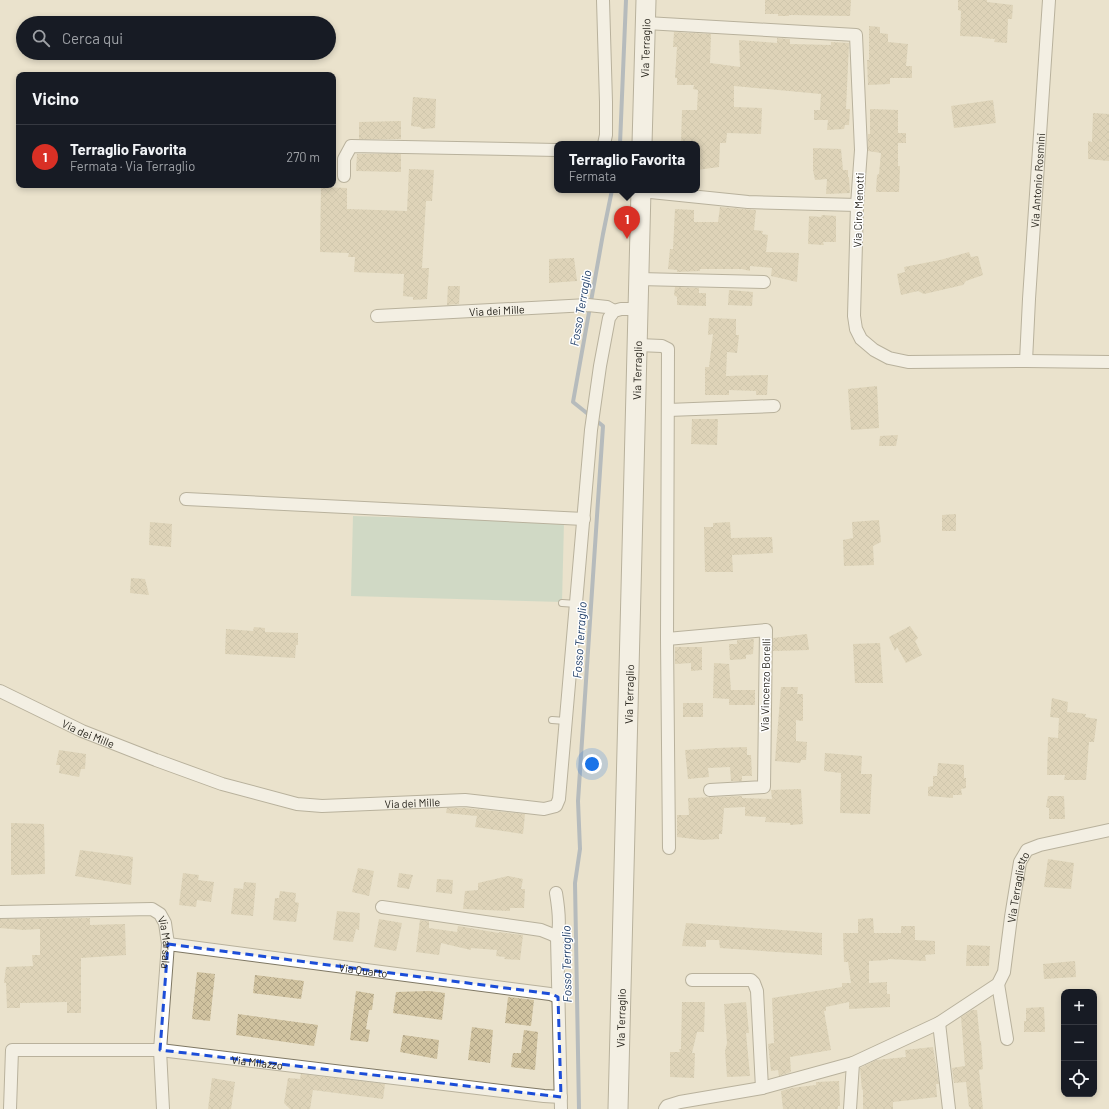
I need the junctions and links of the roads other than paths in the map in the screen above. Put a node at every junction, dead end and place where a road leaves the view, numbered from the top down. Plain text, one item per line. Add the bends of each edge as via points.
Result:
1 (603, 0) edge
2 (646, 0) edge
3 (1049, 0) edge
4 (646, 23) junction
5 (605, 141) edge
6 (642, 141) edge
7 (554, 150) edge
8 (344, 176) dead end
9 (641, 193) edge
10 (660, 193) edge
11 (858, 204) junction
12 (639, 279) junction
13 (764, 282) dead end
14 (638, 309) junction
15 (614, 311) junction
16 (377, 316) dead end
17 (638, 346) junction
18 (1026, 361) junction
19 (1109, 362) edge
20 (774, 406) dead end
21 (668, 410) junction
22 (186, 499) dead end
23 (584, 519) junction
24 (562, 603) dead end
25 (576, 604) junction
26 (667, 639) junction
27 (0, 691) edge
28 (552, 720) dead end
29 (566, 721) junction
30 (710, 790) dead end
31 (1109, 830) edge
32 (669, 848) dead end
33 (556, 893) dead end
34 (382, 907) dead end
35 (0, 912) edge
36 (557, 937) junction
37 (168, 944) junction
38 (692, 980) dead end
39 (998, 984) junction
40 (558, 997) junction
41 (939, 1023) junction
42 (1007, 1039) dead end
43 (160, 1050) junction
44 (853, 1063) junction
45 (762, 1088) junction
46 (561, 1103) edge
47 (10, 1109) edge
48 (163, 1109) edge
49 (618, 1109) edge
50 (665, 1109) edge
51 (850, 1109) edge
52 (949, 1109) edge

1 - 5 street
2 - 4 main road, Via Terraglio
3 - 18 street, Via Antonio Rosmini
4 - 6 main road, Via Terraglio
4 - 11 street, Via Ciro Menotti via 856,35 861,150
7 - 8 street via 351,146 344,159
9 - 12 main road, Via Terraglio
10 - 11 street via 748,202
11 - 18 street, Via Ciro Menotti via 854,316 861,339 889,358 908,362
12 - 13 street
12 - 14 main road, Via Terraglio
14 - 15 street, Via dei Mille
14 - 17 main road, Via Terraglio
15 - 16 street, Via dei Mille via 607,307 588,305
15 - 23 street, Via dei Mille via 609,318 600,366 591,430
17 - 21 street via 662,346 668,349
17 - 49 main road, Via Terraglio
18 - 19 street, Via Ciro Menotti
20 - 21 street
21 - 26 street
22 - 23 street
23 - 25 street, Via dei Mille
24 - 25 lane
25 - 29 street, Via dei Mille
26 - 30 street, Via Vincenzo Borelli via 766,630 764,787
26 - 32 street
27 - 29 street, Via dei Mille via 82,731 222,784 297,804 322,806 465,800 553,808 560,799
28 - 29 lane
31 - 39 street, Via Terraglietto via 1027,850 1020,862 1004,972
33 - 36 street
34 - 36 street via 541,930
35 - 37 street, Via Marsala via 152,909 160,914 165,923
36 - 40 street
37 - 40 street, Via Quarto
37 - 43 street, Via Marsala
38 - 45 street via 751,980 754,983 757,991
39 - 41 street
39 - 42 street, Via Terraglietto
40 - 46 street
41 - 44 street
41 - 52 street
43 - 46 street, Via Milazzo via 529,1094
43 - 47 street, Via Milazzo via 12,1050
43 - 48 street, Via Marsala
44 - 45 street
44 - 51 street
45 - 50 street via 680,1102

